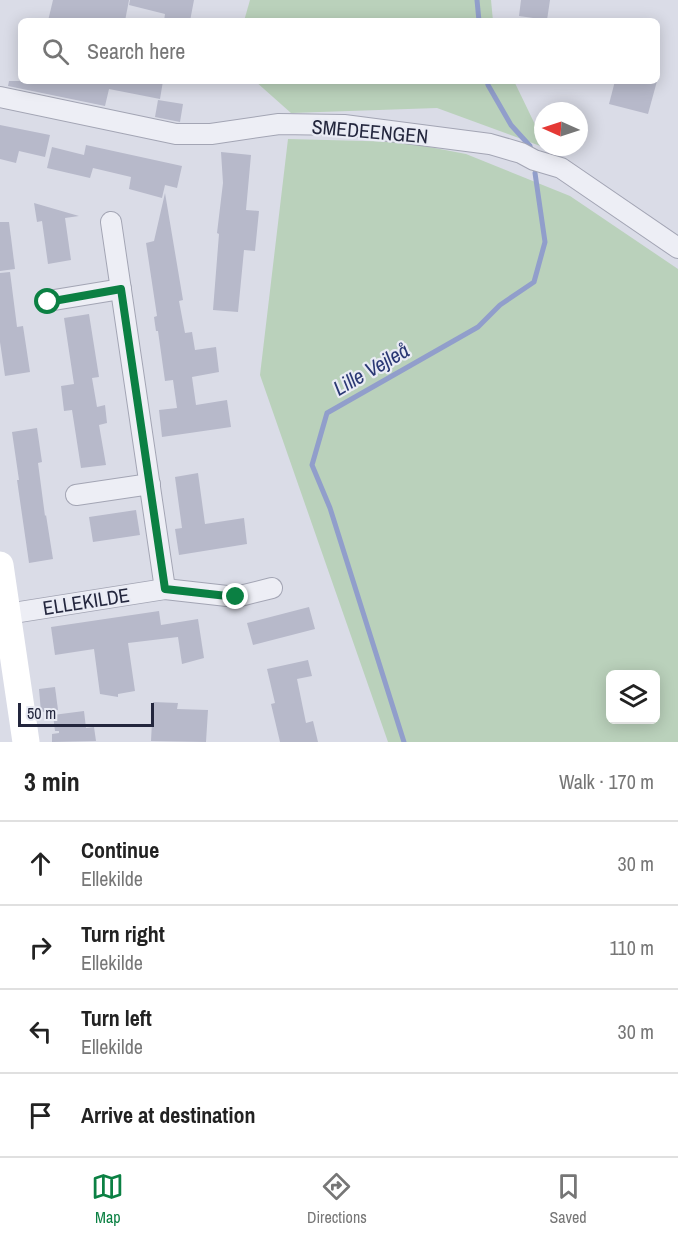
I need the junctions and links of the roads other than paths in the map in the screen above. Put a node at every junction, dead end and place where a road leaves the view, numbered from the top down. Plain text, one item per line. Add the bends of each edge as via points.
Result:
1 (0, 97) edge
2 (111, 222) dead end
3 (678, 248) edge
4 (121, 289) junction
5 (48, 302) dead end
6 (150, 484) junction
7 (76, 495) dead end
8 (0, 565) edge
9 (272, 588) dead end
10 (165, 589) junction
11 (7, 614) junction
12 (26, 742) edge

1 - 3 street, SMEDEENGEN via 176,134 211,134 279,124 344,125 490,144 561,168
2 - 4 street
4 - 5 street
4 - 6 street
6 - 7 street
6 - 10 street
8 - 11 street
9 - 10 street, ELLEKILDE via 236,597
10 - 11 street, ELLEKILDE
11 - 12 street

